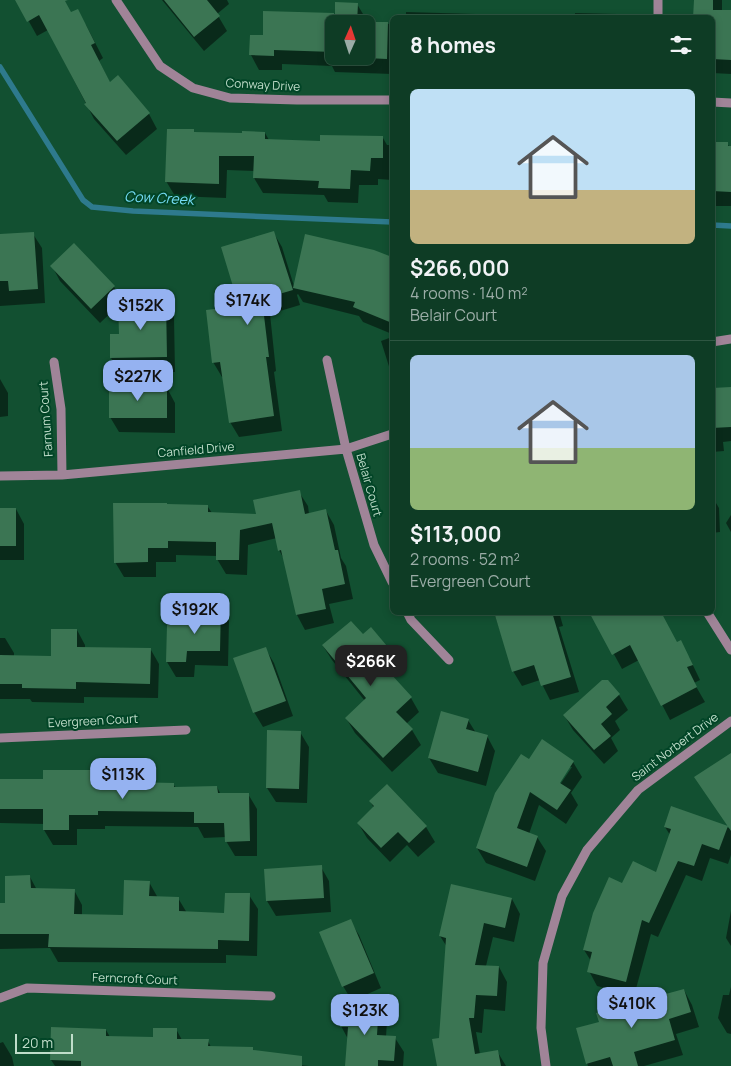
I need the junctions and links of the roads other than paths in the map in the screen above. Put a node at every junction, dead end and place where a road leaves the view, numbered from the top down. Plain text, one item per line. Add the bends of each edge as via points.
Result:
1 (116, 0) edge
2 (658, 0) edge
3 (658, 15) edge
4 (390, 100) edge
5 (715, 102) edge
6 (731, 103) edge
7 (731, 339) edge
8 (715, 342) edge
9 (327, 360) dead end
10 (54, 362) dead end
11 (390, 435) edge
12 (346, 449) junction
13 (62, 475) junction
14 (0, 476) edge
15 (390, 578) edge
16 (408, 615) edge
17 (709, 615) edge
18 (731, 650) edge
19 (449, 660) dead end
20 (731, 721) edge
21 (186, 730) dead end
22 (0, 738) edge
23 (271, 996) dead end
24 (0, 998) edge
25 (546, 1066) edge

1 - 4 street, Conway Drive via 160,66 193,88 230,98
2 - 3 street
5 - 6 street
7 - 8 street
9 - 12 street, Belair Court
10 - 13 street, Farnum Court via 61,409
11 - 12 street, Canfield Drive
12 - 13 street, Canfield Drive
12 - 15 street, Belair Court via 374,545
13 - 14 street, Canfield Drive
16 - 19 street
17 - 18 street
20 - 25 street, Saint Norbert Drive via 638,790 587,850 562,896 543,963 541,1028
21 - 22 street, Evergreen Court
23 - 24 street, Ferncroft Court via 27,988

